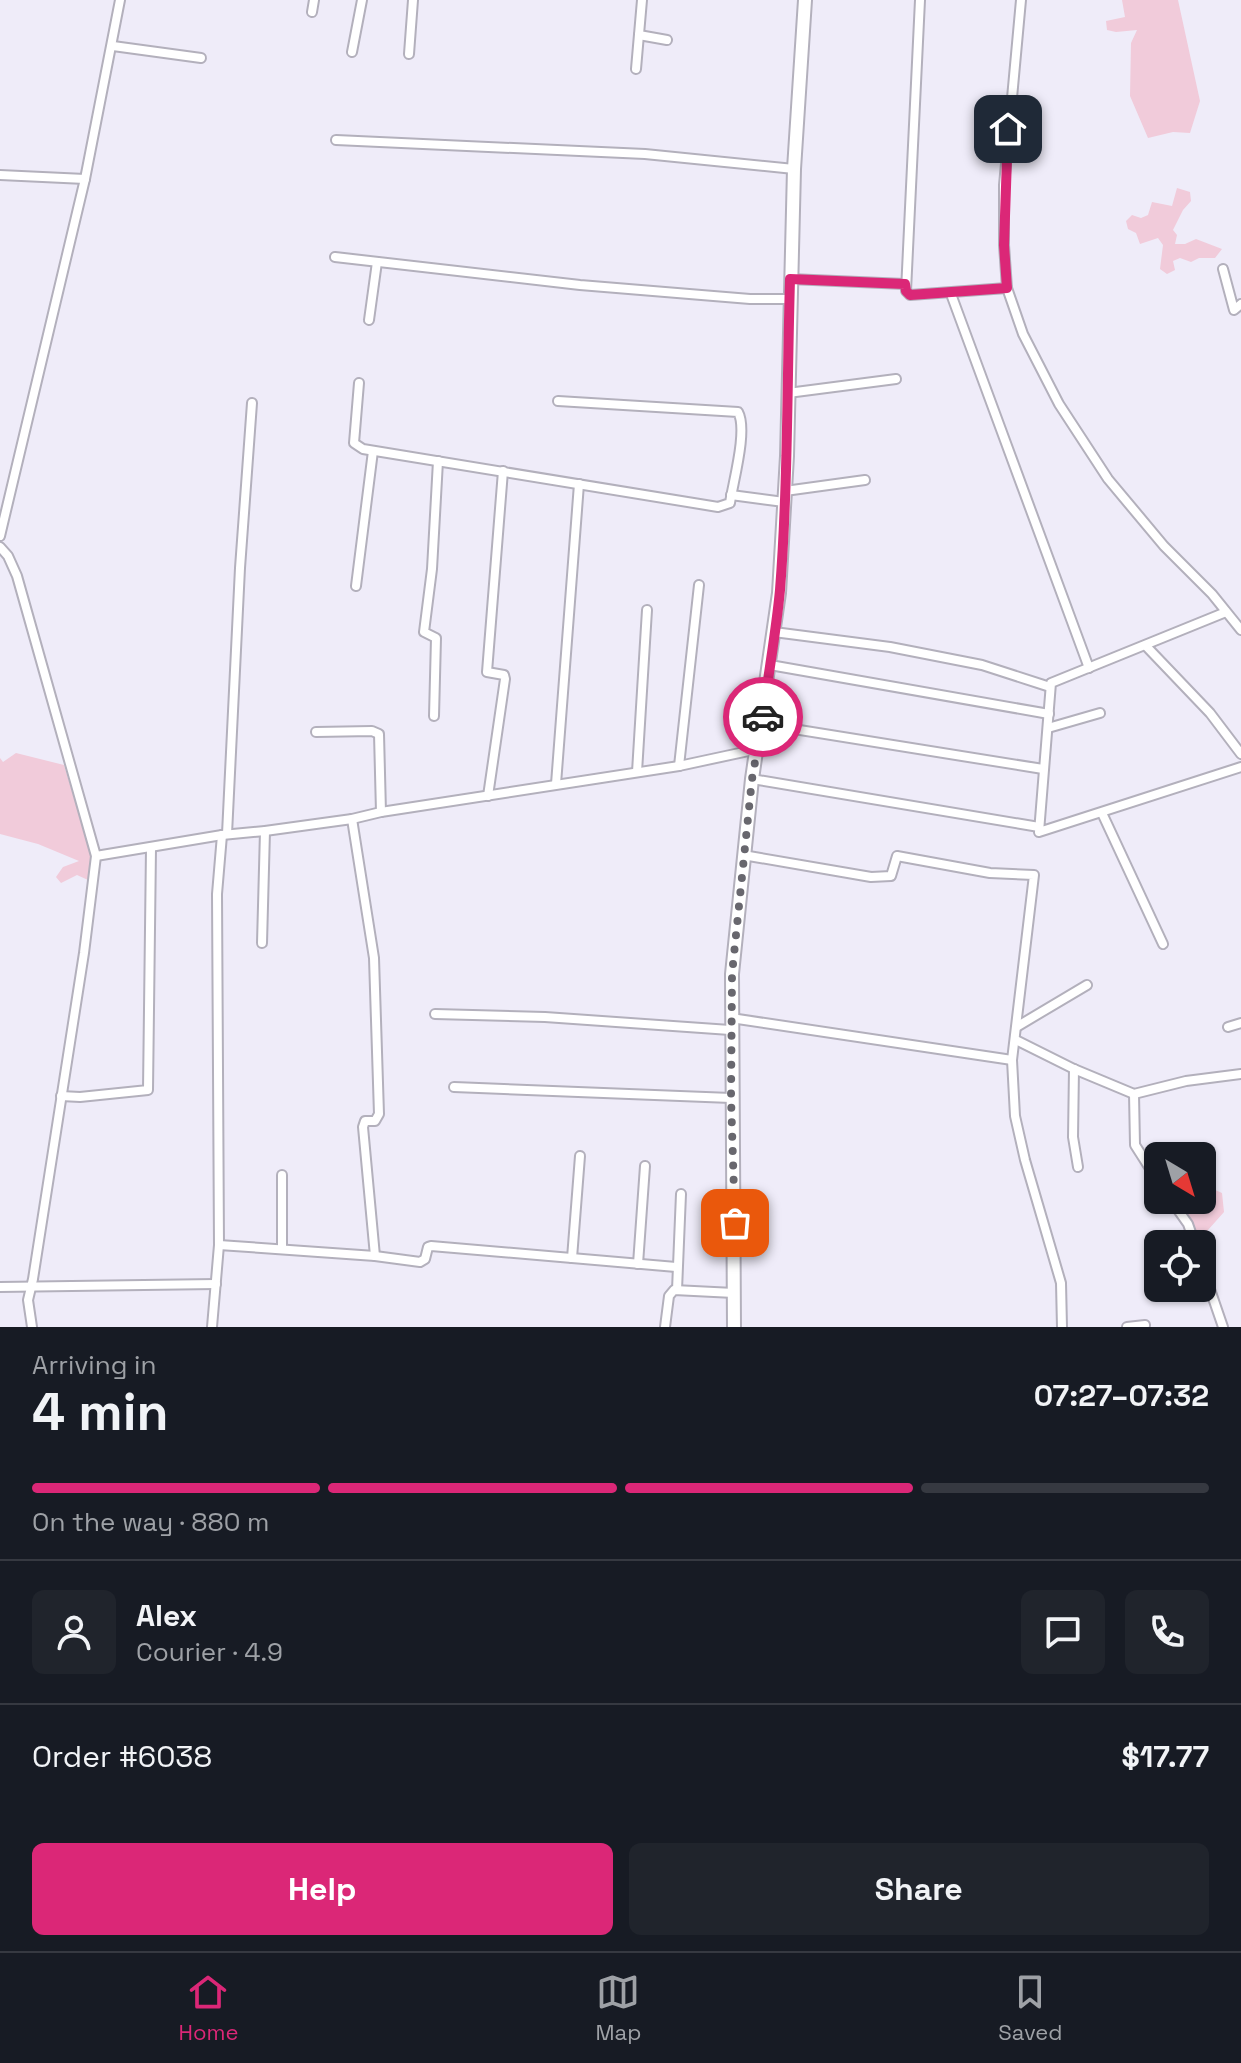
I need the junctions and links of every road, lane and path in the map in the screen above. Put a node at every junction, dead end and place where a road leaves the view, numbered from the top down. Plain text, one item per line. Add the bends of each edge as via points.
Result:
1 (120, 0) edge
2 (314, 0) edge
3 (362, 0) edge
4 (413, 0) edge
5 (642, 0) edge
6 (805, 0) edge
7 (920, 0) edge
8 (1021, 0) edge
9 (312, 12) dead end
10 (639, 35) junction
11 (667, 40) dead end
12 (113, 46) junction
13 (352, 52) dead end
14 (409, 54) dead end
15 (201, 58) dead end
16 (636, 69) dead end
17 (336, 140) dead end
18 (794, 169) junction
19 (0, 175) edge
20 (85, 179) junction
21 (335, 257) dead end
22 (377, 262) junction
23 (1223, 269) dead end
24 (790, 279) junction
25 (905, 284) junction
26 (1007, 288) junction
27 (951, 294) junction
28 (789, 299) junction
29 (1241, 304) edge
30 (369, 320) dead end
31 (896, 379) dead end
32 (359, 383) dead end
33 (788, 393) junction
34 (558, 401) dead end
35 (252, 403) dead end
36 (373, 451) junction
37 (438, 461) junction
38 (503, 471) junction
39 (865, 480) dead end
40 (579, 484) junction
41 (731, 495) junction
42 (784, 496) junction
43 (0, 536) edge
44 (0, 547) edge
45 (699, 585) dead end
46 (356, 586) dead end
47 (647, 610) dead end
48 (1226, 612) junction
49 (1241, 630) edge
50 (774, 632) junction
51 (1146, 646) junction
52 (770, 665) junction
53 (1089, 668) junction
54 (1050, 687) junction
55 (1100, 713) dead end
56 (1049, 714) junction
57 (434, 716) dead end
58 (762, 724) junction
59 (1048, 728) junction
60 (316, 732) dead end
61 (758, 749) junction
62 (1241, 754) edge
63 (679, 766) junction
64 (1241, 767) edge
65 (1043, 769) junction
66 (637, 772) junction
67 (752, 779) junction
68 (556, 784) junction
69 (488, 796) junction
70 (381, 812) junction
71 (1102, 813) junction
72 (352, 819) junction
73 (1039, 827) junction
74 (265, 831) junction
75 (224, 835) junction
76 (151, 848) junction
77 (743, 855) junction
78 (96, 856) junction
79 (262, 943) dead end
80 (1163, 944) dead end
81 (1087, 985) dead end
82 (435, 1014) dead end
83 (1241, 1023) edge
84 (730, 1024) junction
85 (1018, 1026) junction
86 (1228, 1027) dead end
87 (1016, 1040) junction
88 (1012, 1060) junction
89 (1074, 1069) junction
90 (1241, 1074) edge
91 (454, 1087) dead end
92 (1134, 1094) junction
93 (61, 1096) junction
94 (731, 1098) junction
95 (580, 1156) dead end
96 (1144, 1159) edge
97 (645, 1166) dead end
98 (1078, 1167) dead end
99 (282, 1175) dead end
100 (681, 1194) dead end
101 (219, 1245) junction
102 (282, 1249) junction
103 (375, 1256) junction
104 (572, 1258) junction
105 (638, 1264) junction
106 (676, 1267) junction
107 (216, 1284) junction
108 (0, 1287) edge
109 (29, 1287) junction
110 (677, 1290) junction
111 (734, 1293) junction
112 (1214, 1302) edge
113 (1145, 1325) edge
114 (32, 1327) edge
115 (212, 1327) edge
116 (665, 1327) edge
117 (734, 1327) edge
118 (1062, 1327) edge
119 (1127, 1327) edge
120 (1223, 1327) edge

1 - 12 street
2 - 9 street
3 - 13 street
4 - 14 street
5 - 10 street
6 - 18 highway
7 - 25 street
8 - 26 street via 1004,185
10 - 11 street
10 - 16 street
12 - 15 street
12 - 20 street
17 - 18 street via 645,154
18 - 24 highway
19 - 20 street
20 - 43 street
21 - 22 street
22 - 28 street via 580,285
22 - 30 street
23 - 29 street via 1234,310
24 - 25 street
24 - 28 highway
25 - 27 street via 910,295
26 - 27 street
26 - 48 street via 1029,349 1108,479
27 - 53 street
28 - 33 highway
31 - 33 street
32 - 36 street via 354,443
33 - 42 highway
34 - 41 street via 738,412 740,444
35 - 75 street
36 - 37 street
36 - 46 street
37 - 38 street
37 - 57 street via 424,632 436,640
38 - 40 street
38 - 69 street via 487,672 505,679
39 - 42 street
40 - 41 street via 723,507
40 - 68 street
41 - 42 street
42 - 50 highway
44 - 78 street via 29,612
45 - 63 street
47 - 66 street
48 - 49 street
48 - 51 street
50 - 52 highway
50 - 54 street via 982,665
51 - 53 street
51 - 62 street
52 - 56 street
52 - 58 highway
53 - 54 street
54 - 56 street
55 - 59 street
56 - 59 street
58 - 61 highway
58 - 65 street
59 - 65 street
60 - 70 street via 379,734
61 - 63 street
61 - 67 highway
63 - 66 street
64 - 71 street
65 - 73 street
66 - 68 street
67 - 73 street
67 - 77 highway
68 - 69 street
69 - 70 street
70 - 72 street
71 - 73 street via 1039,832
71 - 80 street
72 - 74 street
72 - 103 street via 374,958 379,1114 363,1127
74 - 75 street
74 - 79 street
75 - 76 street
75 - 101 street via 217,894
76 - 78 street
76 - 93 street via 148,1090
77 - 84 highway
77 - 85 street via 871,877 889,878 897,856 990,873 1034,875
78 - 93 street
81 - 85 street
82 - 84 street
83 - 86 street
84 - 88 street
84 - 94 highway
85 - 87 street
87 - 88 street
87 - 89 street
88 - 118 street via 1019,1138 1061,1283
89 - 92 street
89 - 98 street
90 - 92 street
91 - 94 street
92 - 96 street via 1135,1145
93 - 109 street
94 - 111 highway
95 - 104 street
97 - 105 street
99 - 102 street
100 - 106 street
101 - 102 street
101 - 107 street
102 - 103 street
103 - 104 street via 420,1262 431,1246
104 - 105 street
105 - 106 street
106 - 110 street
107 - 109 street
107 - 115 street
108 - 109 street
109 - 114 street
110 - 111 street
110 - 116 street via 669,1296
111 - 117 highway
112 - 120 street
113 - 119 street

